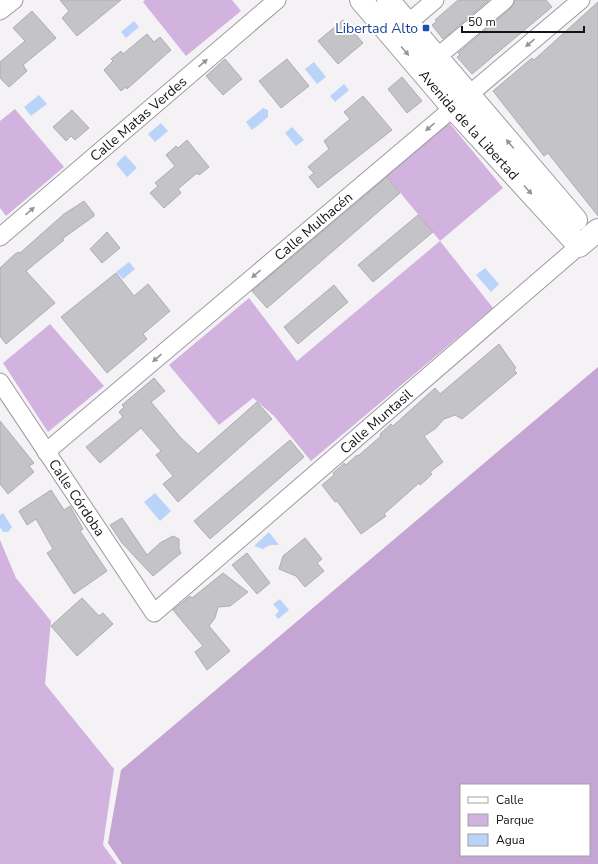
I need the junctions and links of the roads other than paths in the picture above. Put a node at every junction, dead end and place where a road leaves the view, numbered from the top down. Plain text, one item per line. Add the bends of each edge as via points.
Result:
1 (14, 0) edge
2 (277, 0) edge
3 (361, 0) edge
4 (388, 0) edge
5 (436, 0) edge
6 (505, 0) edge
7 (581, 0) edge
8 (0, 12) edge
9 (408, 23) junction
10 (436, 58) junction
11 (461, 101) junction
12 (0, 237) edge
13 (590, 238) edge
14 (0, 382) edge
15 (46, 452) junction
16 (154, 613) joint

1 - 8 street
12 -> 2 street, Calle Matas Verdes
3 -> 11 street, Avenida de la Libertad
4 - 9 street, Avenida de la Libertad
5 - 9 street
6 - 10 street
7 -> 11 street, Calle Mulhacén
9 - 10 street, Avenida de la Libertad
10 - 11 street, Avenida de la Libertad
11 - 13 street, Avenida de la Libertad
11 -> 15 street, Calle Mulhacén
13 - 16 street, Calle Muntasil
14 - 15 street, Calle Córdoba
15 - 16 street, Calle Córdoba

